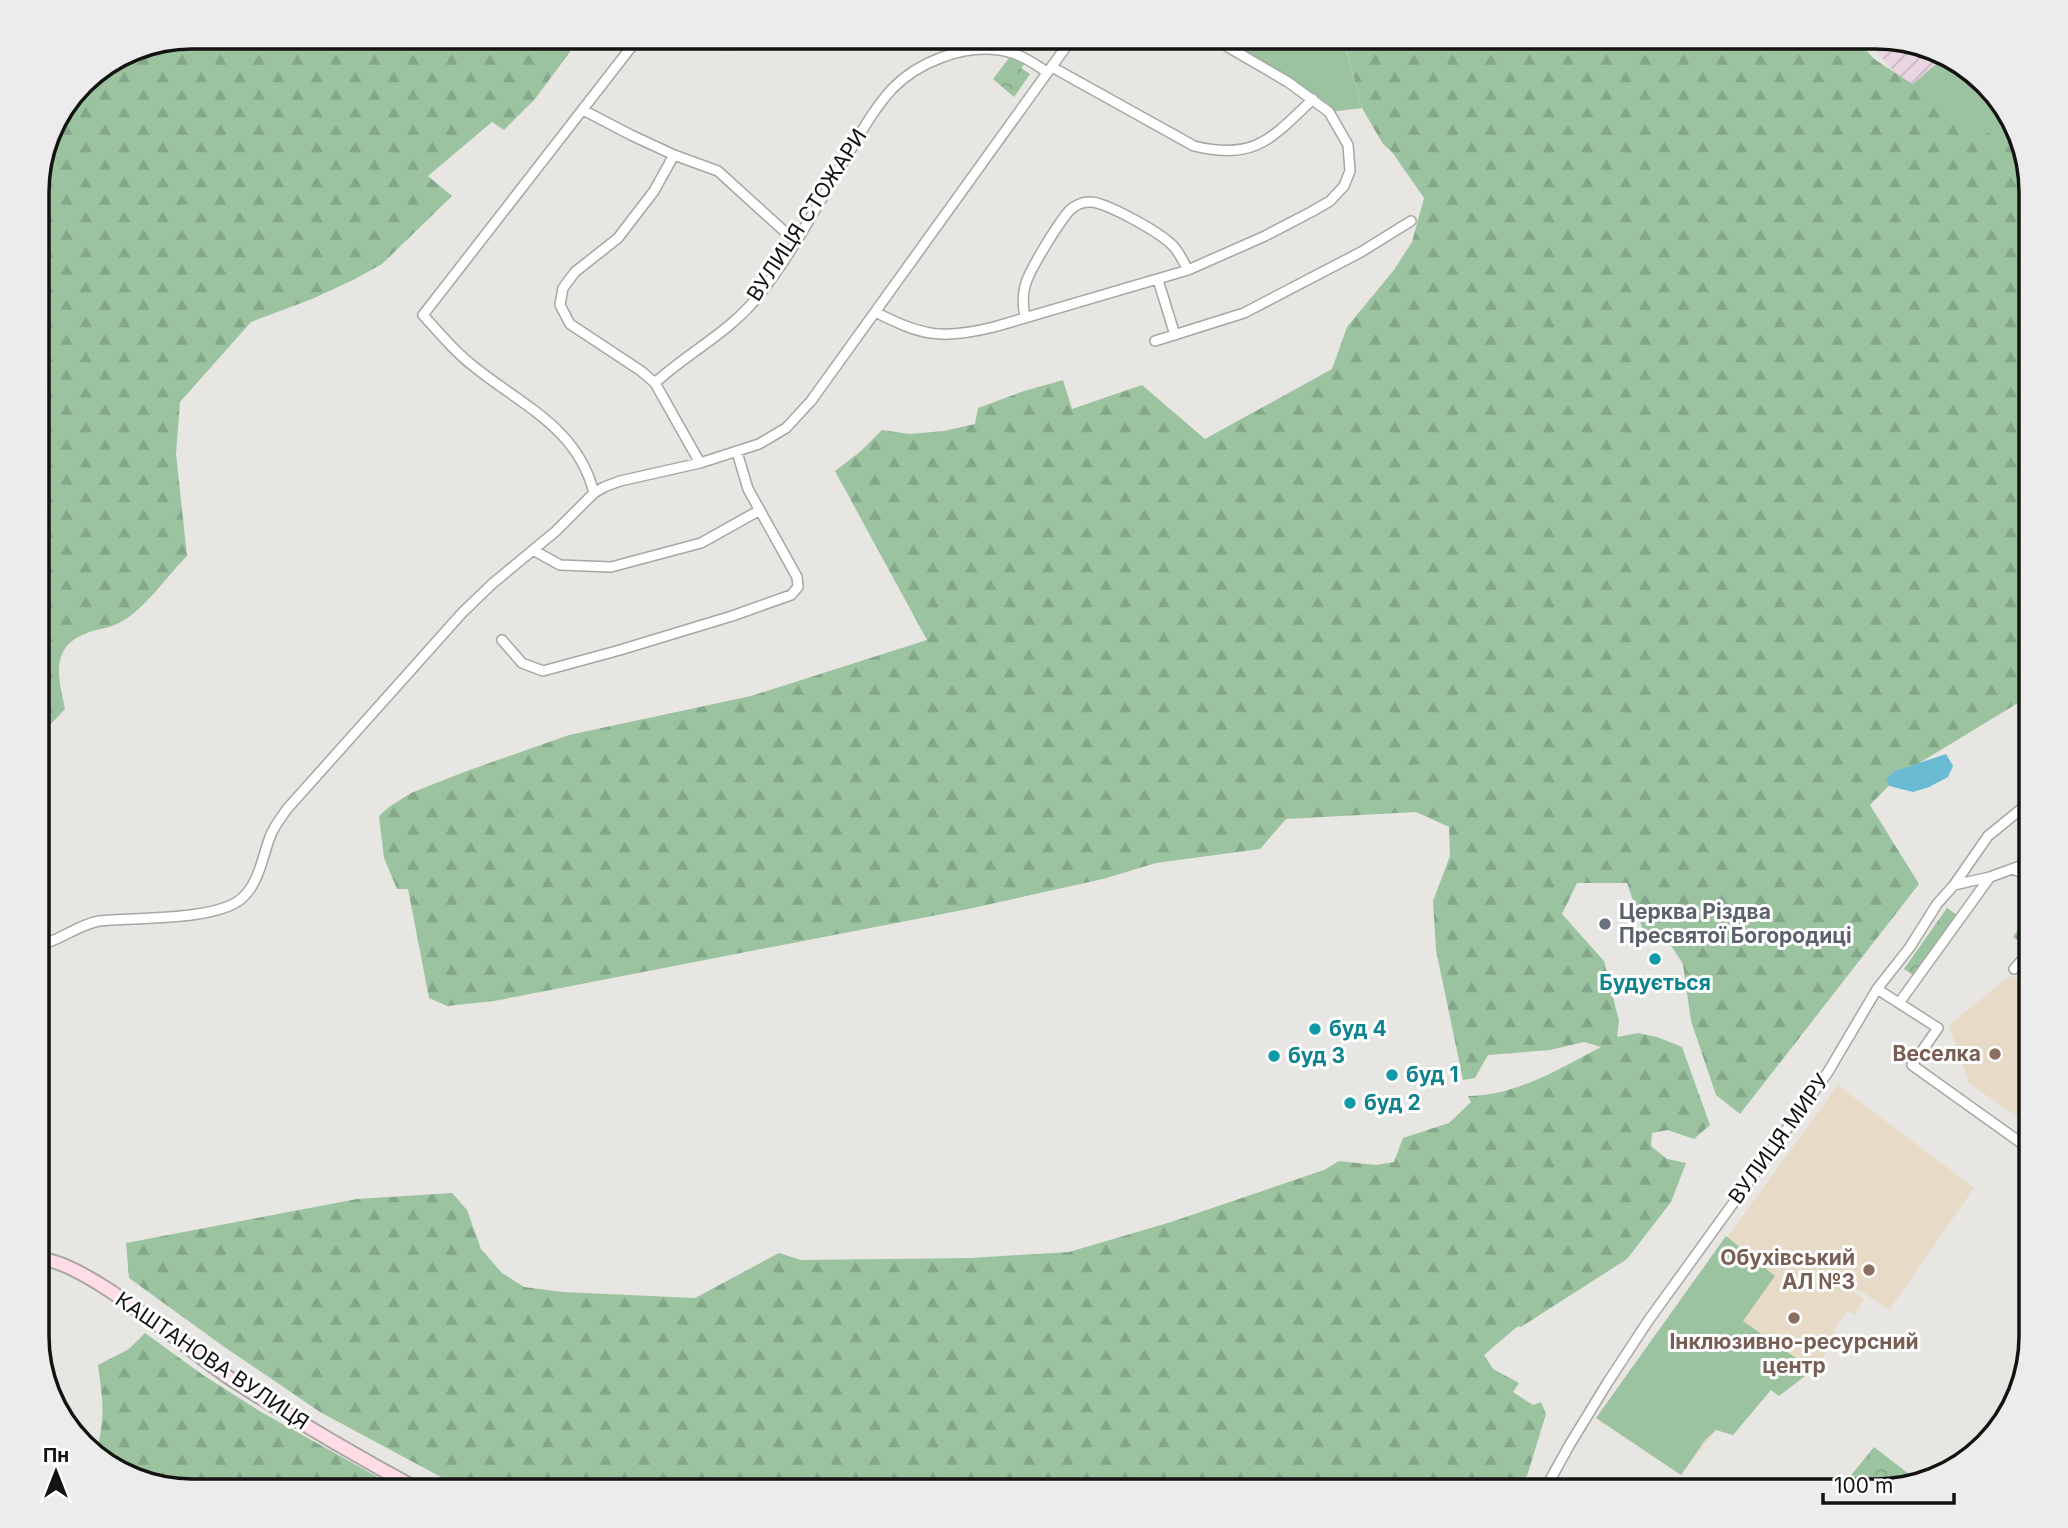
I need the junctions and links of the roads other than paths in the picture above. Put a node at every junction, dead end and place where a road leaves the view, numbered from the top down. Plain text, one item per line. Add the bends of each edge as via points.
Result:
1 (630, 49) edge
2 (1064, 49) edge
3 (1232, 49) edge
4 (1049, 69) junction
5 (1313, 99) junction
6 (583, 110) junction
7 (674, 155) junction
8 (1411, 221) dead end
9 (796, 241) junction
10 (1188, 270) junction
11 (1157, 280) junction
12 (875, 312) junction
13 (1025, 318) junction
14 (1175, 335) junction
15 (1156, 341) dead end
16 (655, 383) junction
17 (737, 452) junction
18 (700, 463) junction
19 (594, 494) junction
20 (760, 510) junction
21 (533, 550) junction
22 (502, 640) dead end
23 (2019, 811) edge
24 (2019, 867) edge
25 (2013, 869) junction
26 (2019, 873) edge
27 (1990, 877) junction
28 (1954, 885) junction
29 (49, 943) edge
30 (2019, 963) edge
31 (2014, 969) dead end
32 (1877, 989) junction
33 (1899, 1003) junction
34 (2019, 1141) edge
35 (49, 1260) edge
36 (400, 1479) edge
37 (1551, 1479) edge

1 - 6 street
2 - 4 street
3 - 5 street
4 - 5 street, ВУЛИЦЯ СТОЖАРИ via 1194,146 1211,150 1234,151 1268,141
4 - 9 street, ВУЛИЦЯ СТОЖАРИ via 1016,54 984,49 949,55 912,72 870,117
4 - 12 street
5 - 10 street via 1329,112 1348,145 1350,171 1344,186 1311,212
6 - 7 street
6 - 19 street via 423,315 474,367 556,428 583,463
7 - 9 street via 730,179
7 - 16 street via 654,191 618,238 575,272 563,288 560,305 570,324
8 - 14 street via 1244,313
9 - 16 street, ВУЛИЦЯ СТОЖАРИ via 763,291 739,317
10 - 11 street
10 - 13 street via 1174,247 1158,233 1087,202 1070,211 1030,274 1022,304
11 - 13 street
11 - 14 street
12 - 13 street via 927,334 950,335
12 - 17 street via 797,417 776,435
14 - 15 street
16 - 18 street
17 - 18 street
17 - 20 street
18 - 19 street via 620,481
19 - 21 street
20 - 21 street via 701,543 611,567 560,565
20 - 22 street via 797,578 791,595 543,671 522,663
21 - 29 street via 462,613 287,809 270,835 257,877 241,899 195,914 97,922
23 - 28 street, ВУЛИЦЯ МИРУ via 1988,836
24 - 25 street
25 - 26 street
25 - 27 street
27 - 28 street
27 - 33 street
28 - 32 street, ВУЛИЦЯ МИРУ
30 - 31 street
32 - 33 street
32 - 37 street, ВУЛИЦЯ МИРУ via 1828,1072 1621,1361
33 - 34 street via 1938,1028 1912,1065
35 - 36 main road, КАШТАНОВА ВУЛИЦЯ via 90,1278 229,1377

